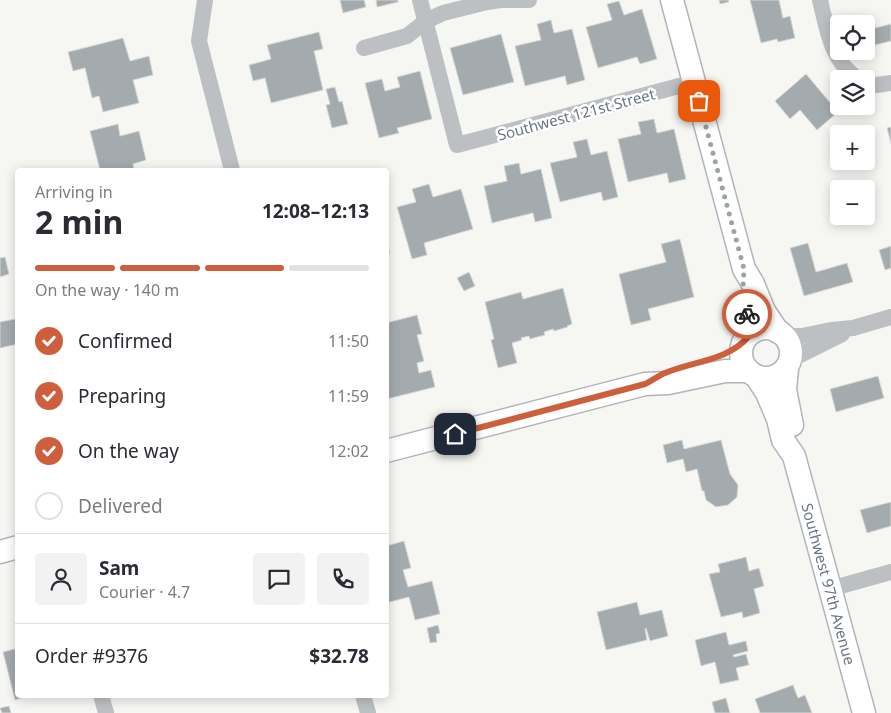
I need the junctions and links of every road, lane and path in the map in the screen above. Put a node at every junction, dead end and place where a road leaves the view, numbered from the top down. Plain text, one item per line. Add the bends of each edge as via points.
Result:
1 (205, 0) edge
2 (420, 0) edge
3 (502, 0) edge
4 (530, 0) edge
5 (672, 0) edge
6 (820, 0) edge
7 (426, 21) junction
8 (364, 48) dead end
9 (848, 70) edge
10 (694, 82) junction
11 (891, 83) edge
12 (875, 84) edge
13 (232, 168) edge
14 (744, 269) junction
15 (891, 317) edge
16 (853, 328) junction
17 (781, 334) junction
18 (746, 339) junction
19 (788, 364) junction
20 (752, 374) junction
21 (645, 384) junction
22 (389, 451) edge
23 (794, 456) junction
24 (15, 548) edge
25 (0, 552) edge
26 (891, 572) edge
27 (830, 589) junction
28 (102, 698) edge
29 (364, 698) edge
30 (106, 713) edge
31 (368, 713) edge
32 (864, 713) edge

1 - 13 street via 200,40
2 - 7 street
3 - 4 street
3 - 7 street via 443,12
5 - 10 street
6 - 9 street via 835,55
7 - 8 street via 406,36
7 - 10 street, Southwest 121st Street via 457,145
10 - 14 street
11 - 12 street
14 - 17 street via 764,311
14 - 18 street via 743,288 748,315
15 - 16 street
16 - 17 street via 802,336
16 - 19 street
17 - 18 street via 763,329
17 - 19 street via 791,351
18 - 20 street via 741,357
18 - 21 street via 727,353 664,373
19 - 20 street via 781,374 773,377
19 - 23 street, Southwest 97th Avenue via 784,390 795,439
20 - 21 street via 725,371 668,383
20 - 23 street, Southwest 97th Avenue via 767,394 783,440
21 - 22 street
23 - 27 street, Southwest 97th Avenue
24 - 25 street
26 - 27 street
27 - 32 street, Southwest 97th Avenue
28 - 30 street
29 - 31 street

